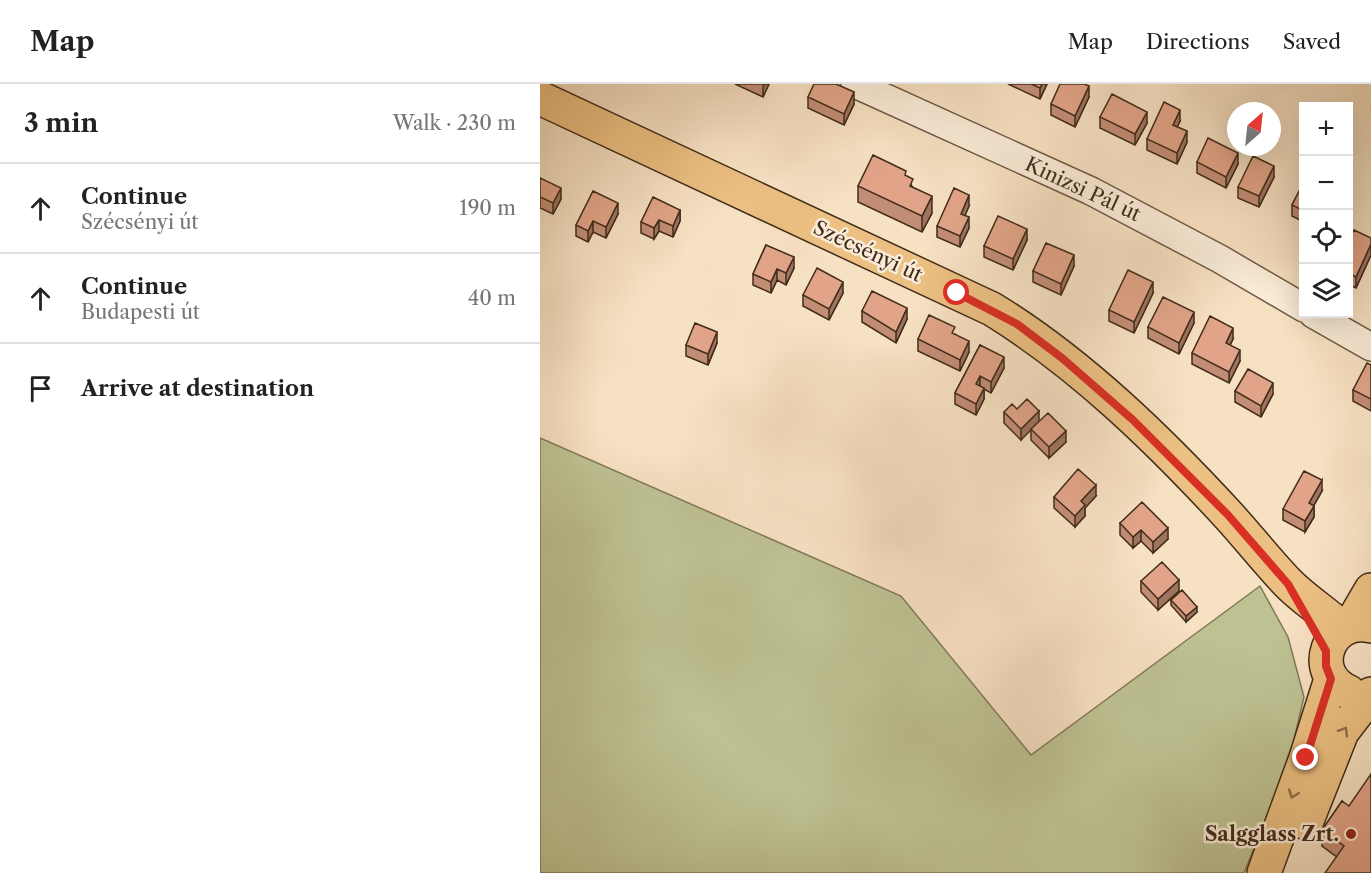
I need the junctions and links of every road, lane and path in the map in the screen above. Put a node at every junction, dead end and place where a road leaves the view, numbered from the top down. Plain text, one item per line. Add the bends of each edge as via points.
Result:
1 (855, 84) edge
2 (540, 98) edge
3 (1299, 305) edge
4 (1320, 318) edge
5 (1371, 347) edge
6 (1371, 590) edge
7 (1344, 642) edge
8 (1371, 693) edge
9 (1264, 873) edge
10 (1286, 873) edge

1 - 3 street, Kinizsi Pál út via 1091,191
2 - 7 main road, Szécsényi út via 1017,324 1133,420 1228,515
4 - 5 street
6 - 7 main road
7 - 8 main road via 1350,692
7 -> 9 main road
10 -> 8 main road via 1342,732

